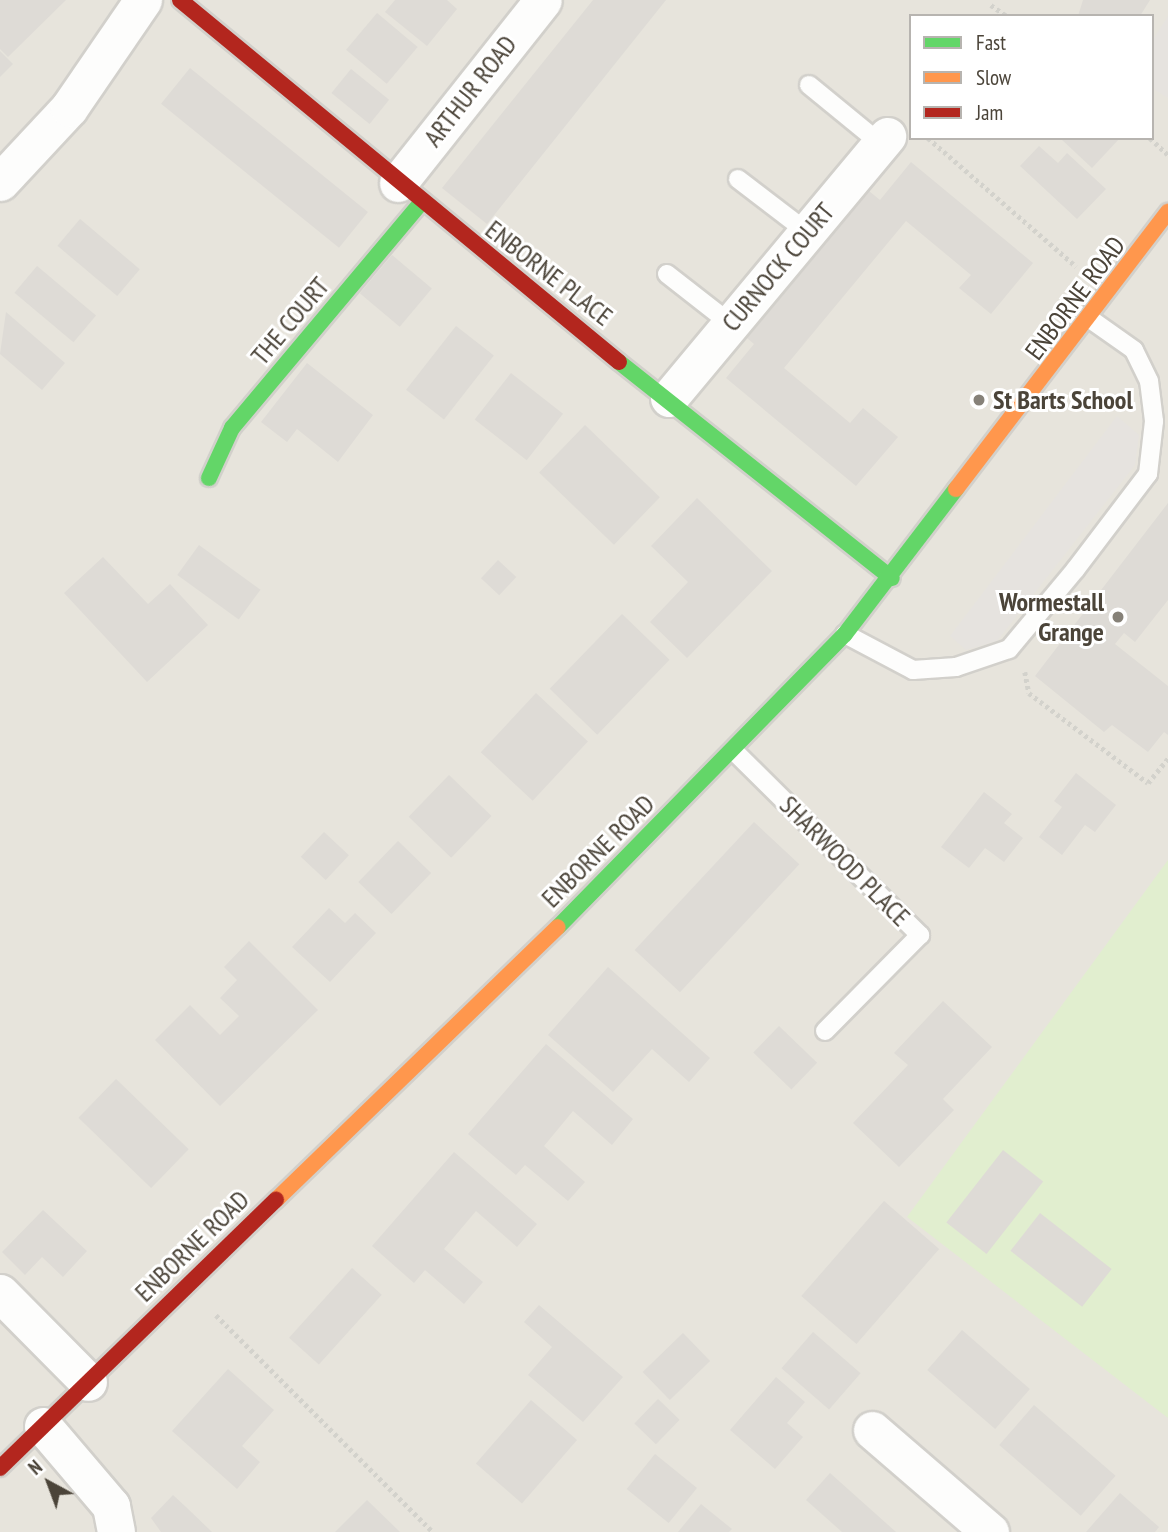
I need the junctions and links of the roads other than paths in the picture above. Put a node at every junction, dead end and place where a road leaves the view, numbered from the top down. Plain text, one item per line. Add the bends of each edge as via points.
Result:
1 (143, 0) edge
2 (180, 0) edge
3 (543, 0) edge
4 (809, 85) dead end
5 (884, 140) joint
6 (738, 179) dead end
7 (0, 182) edge
8 (409, 193) junction
9 (1168, 212) edge
10 (807, 232) junction
11 (667, 274) dead end
12 (1090, 318) junction
13 (731, 324) junction
14 (669, 398) junction
15 (209, 478) dead end
16 (892, 578) junction
17 (845, 634) junction
18 (733, 751) junction
19 (825, 1031) dead end
20 (0, 1293) edge
21 (88, 1381) junction
22 (43, 1426) junction
23 (872, 1430) dead end
24 (0, 1468) edge
25 (117, 1532) edge
26 (990, 1532) edge

1 - 7 street via 69,108
2 - 8 street, ENBORNE PLACE
3 - 8 street, ARTHUR ROAD
4 - 5 lane
5 - 10 street, CURNOCK COURT
6 - 10 lane
8 - 14 street, ENBORNE PLACE
8 - 15 street, THE COURT via 232,428
9 - 12 street, ENBORNE ROAD
10 - 13 street, CURNOCK COURT
11 - 13 lane
12 - 16 street, ENBORNE ROAD
12 - 17 lane via 1134,350 1149,381 1154,422 1149,474 1042,612 1000,652 956,667 913,670
13 - 14 street, CURNOCK COURT
14 - 16 street, ENBORNE PLACE
16 - 17 street, ENBORNE ROAD
17 - 18 street, ENBORNE ROAD
18 - 19 lane, SHARWOOD PLACE via 920,935
18 - 21 street, ENBORNE ROAD
20 - 21 street
21 - 22 street, ENBORNE ROAD
22 - 24 street, ENBORNE ROAD
22 - 25 street via 111,1506
23 - 26 street

